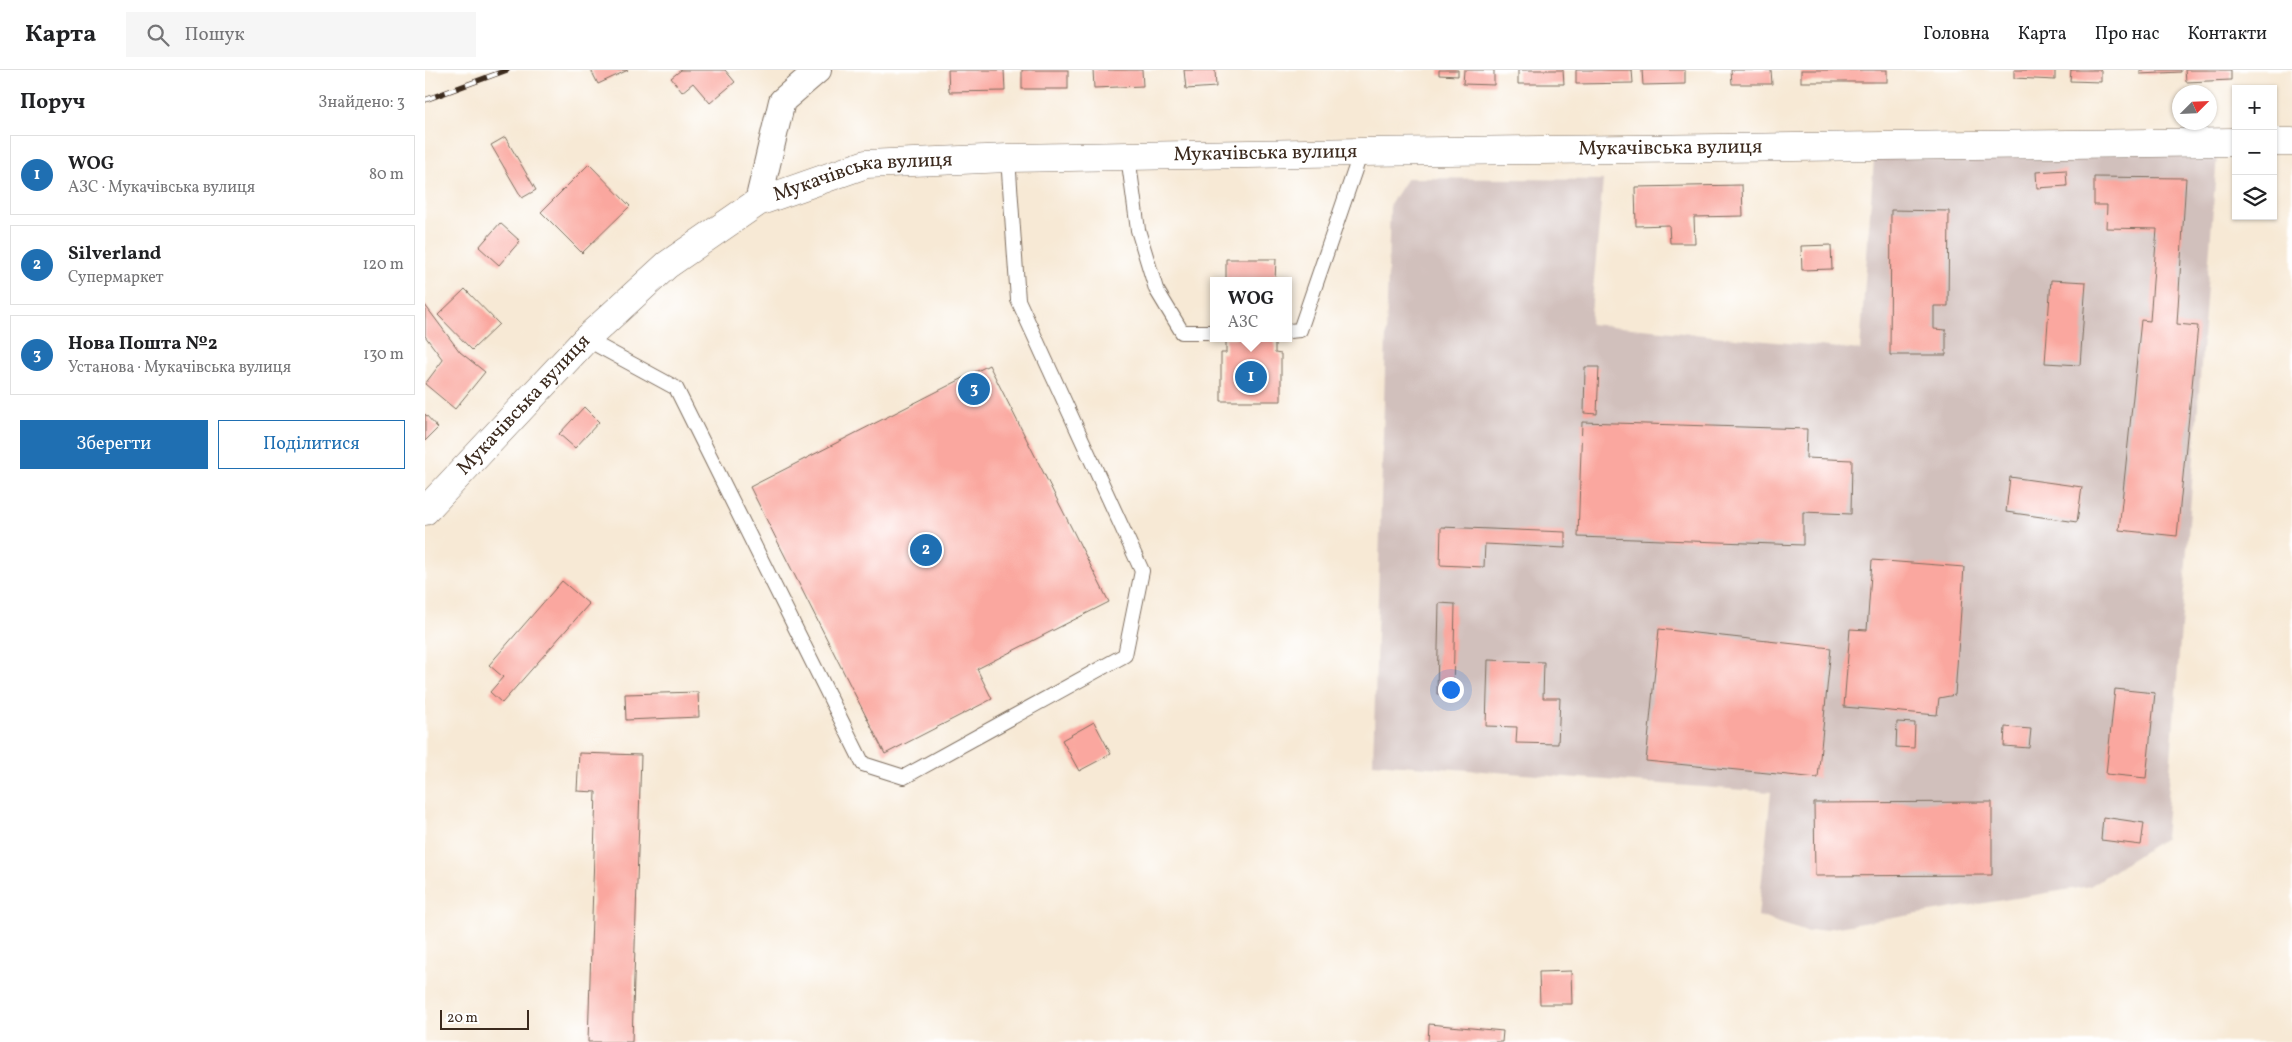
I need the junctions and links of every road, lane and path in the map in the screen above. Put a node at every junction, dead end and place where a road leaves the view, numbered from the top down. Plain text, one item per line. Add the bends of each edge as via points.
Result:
1 (818, 70) edge
2 (2232, 142) edge
3 (2277, 142) edge
4 (2292, 142) edge
5 (1361, 152) junction
6 (1129, 156) junction
7 (1008, 158) junction
8 (758, 202) junction
9 (1292, 331) edge
10 (1210, 332) edge
11 (586, 339) junction
12 (425, 511) edge

1 - 8 street via 782,101
2 - 5 highway, Мукачівська вулиця
3 - 4 highway
5 - 6 highway, Мукачівська вулиця
5 - 9 lane via 1300,330
6 - 7 highway, Мукачівська вулиця
6 - 10 lane via 1138,230 1156,289 1182,332
7 - 8 highway, Мукачівська вулиця via 866,164
7 - 11 lane via 1017,300 1142,571 1125,655 904,777 863,764 676,388
8 - 11 highway, Мукачівська вулиця via 667,265
11 - 12 highway, Мукачівська вулиця

